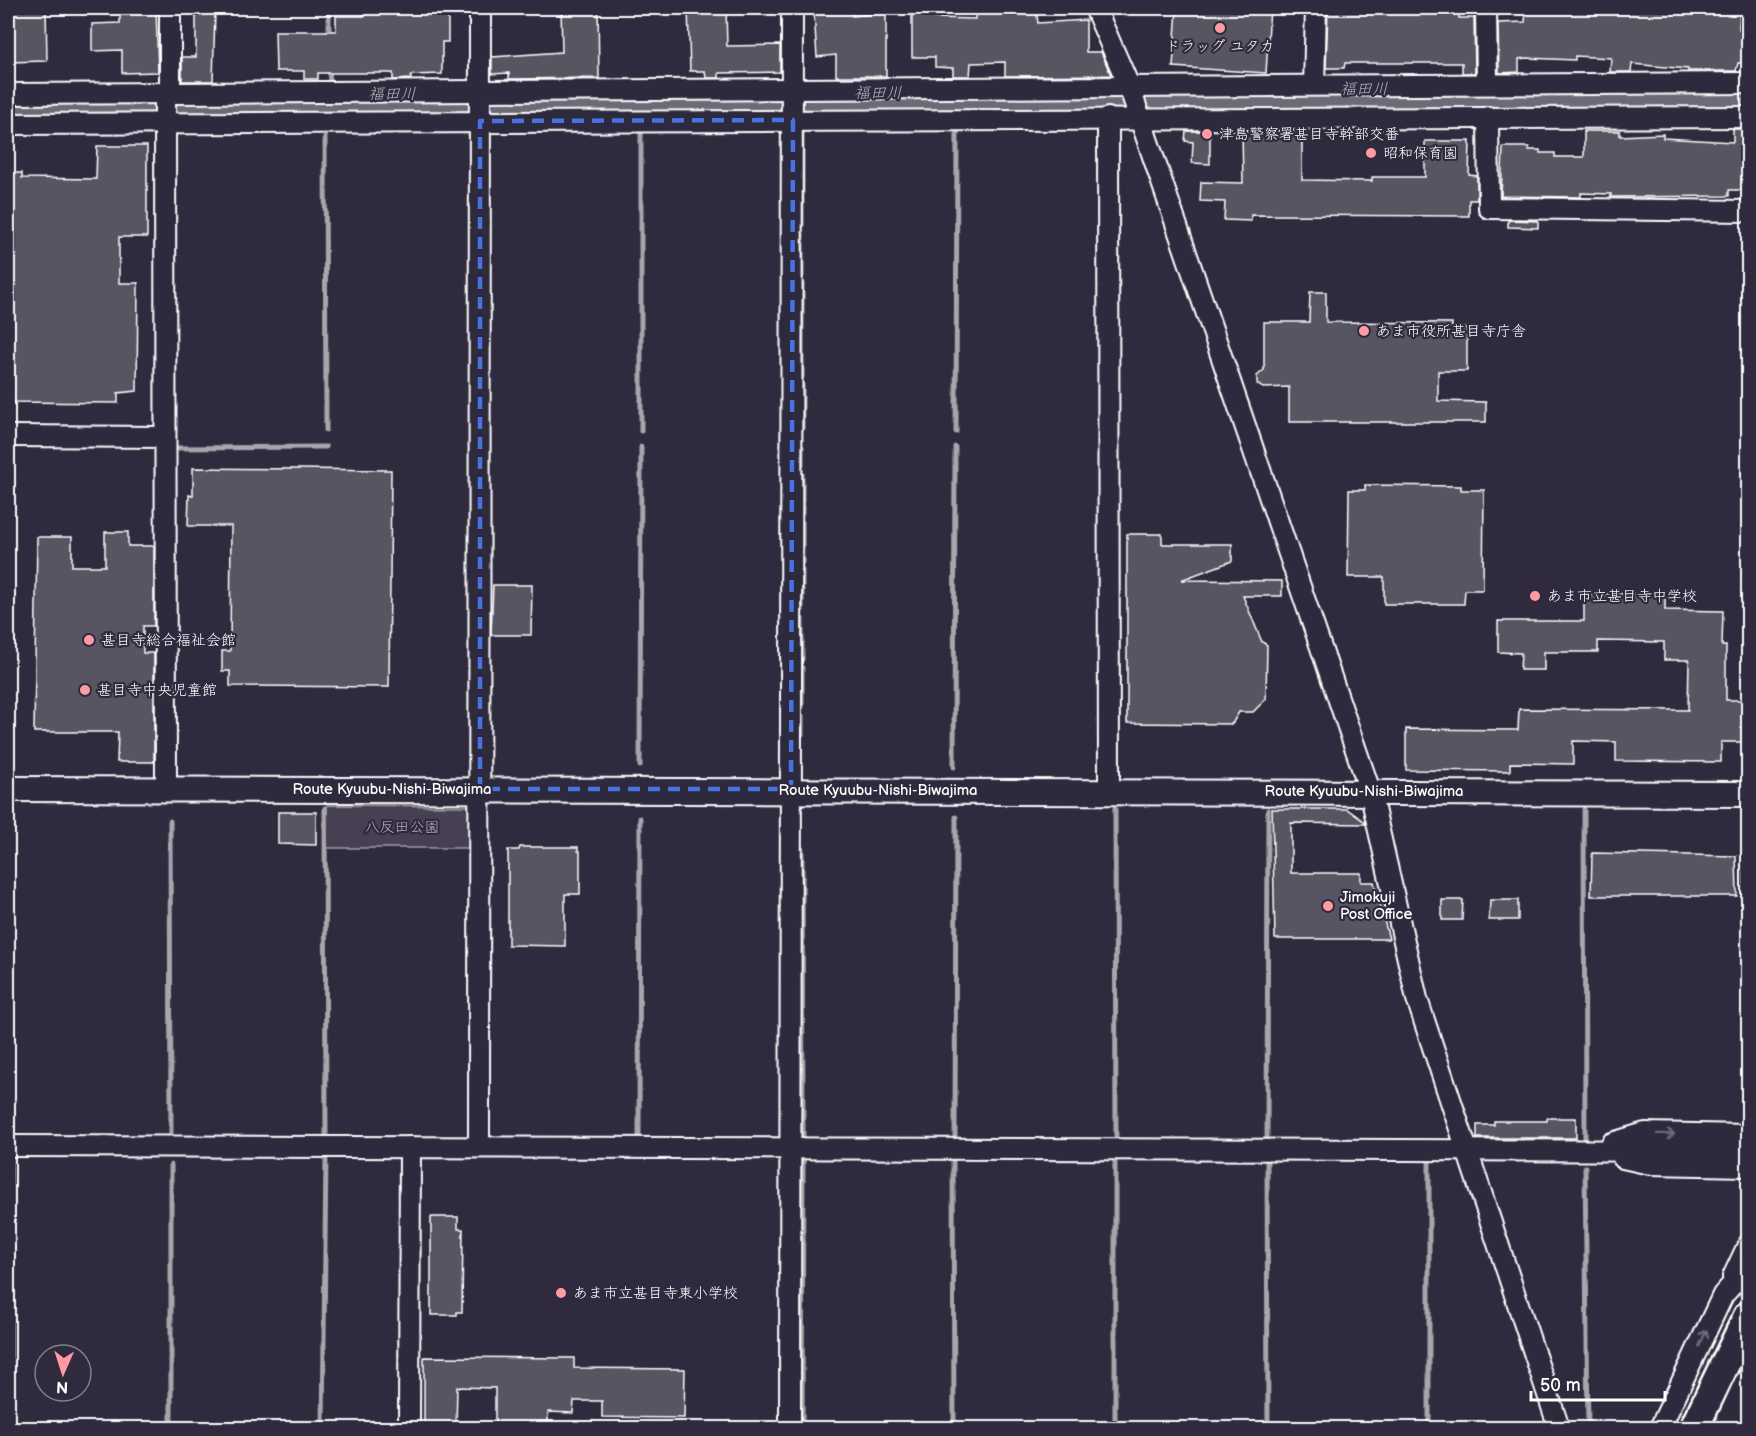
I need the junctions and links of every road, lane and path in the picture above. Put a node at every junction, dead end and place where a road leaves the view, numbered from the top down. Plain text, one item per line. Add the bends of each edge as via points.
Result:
1 (170, 8) edge
2 (480, 8) edge
3 (792, 8) edge
4 (1095, 8) edge
5 (1316, 8) edge
6 (1486, 8) edge
7 (1749, 83) edge
8 (1487, 84) junction
9 (1314, 85) junction
10 (1129, 86) junction
11 (794, 88) junction
12 (481, 90) junction
13 (8, 94) edge
14 (167, 94) junction
15 (1138, 115) junction
16 (1488, 117) junction
17 (1749, 117) edge
18 (793, 118) junction
19 (1108, 118) junction
20 (480, 119) junction
21 (165, 121) junction
22 (8, 124) edge
23 (1749, 211) edge
24 (8, 436) edge
25 (164, 437) junction
26 (8, 789) edge
27 (166, 789) junction
28 (480, 789) junction
29 (791, 789) junction
30 (1109, 790) junction
31 (1370, 791) junction
32 (1749, 794) edge
33 (1749, 1135) edge
34 (8, 1146) edge
35 (410, 1147) junction
36 (479, 1147) junction
37 (790, 1148) junction
38 (1589, 1149) junction
39 (1466, 1150) junction
40 (1749, 1151) edge
41 (1749, 1166) edge
42 (1749, 1245) edge
43 (1749, 1267) edge
44 (1723, 1296) junction
45 (1749, 1316) edge
46 (1749, 1350) edge
47 (1749, 1385) edge
48 (1702, 1424) edge
49 (409, 1428) edge
50 (790, 1428) edge
51 (1558, 1428) edge
52 (1660, 1428) edge
53 (1728, 1428) edge

1 - 14 street
2 - 12 street
3 - 11 street
4 - 10 street
5 - 9 street
6 - 8 street
7 - 8 street
8 - 9 street
9 - 10 street
10 - 11 street
10 - 15 street
11 - 12 street
11 - 18 street
12 - 14 street
12 - 20 street
13 - 14 street
14 - 21 street
15 - 16 street
15 - 19 street
15 - 31 street
16 - 17 street
16 - 23 street via 1489,208
18 - 19 street
18 - 20 street
18 - 29 street
19 - 30 street
20 - 21 street
20 - 28 street
21 - 22 street
21 - 25 street
24 - 25 street
25 - 27 street
26 - 27 main road, Route Kyuubu-Nishi-Biwajima
27 - 28 main road, Route Kyuubu-Nishi-Biwajima
28 - 29 main road, Route Kyuubu-Nishi-Biwajima
28 - 36 street
29 - 30 main road, Route Kyuubu-Nishi-Biwajima
29 - 37 street
30 - 31 main road, Route Kyuubu-Nishi-Biwajima
31 - 32 main road, Route Kyuubu-Nishi-Biwajima
31 - 39 street via 1417,999
38 -> 33 street via 1645,1134
34 - 35 street
35 - 36 street
35 - 49 street
36 - 37 street
37 - 39 street
37 - 50 street
38 - 39 street
38 - 40 street
38 - 41 street via 1650,1164
39 - 51 street
42 - 44 street
43 - 44 street
52 -> 44 street
45 - 48 highway
46 - 48 highway
47 - 53 highway

